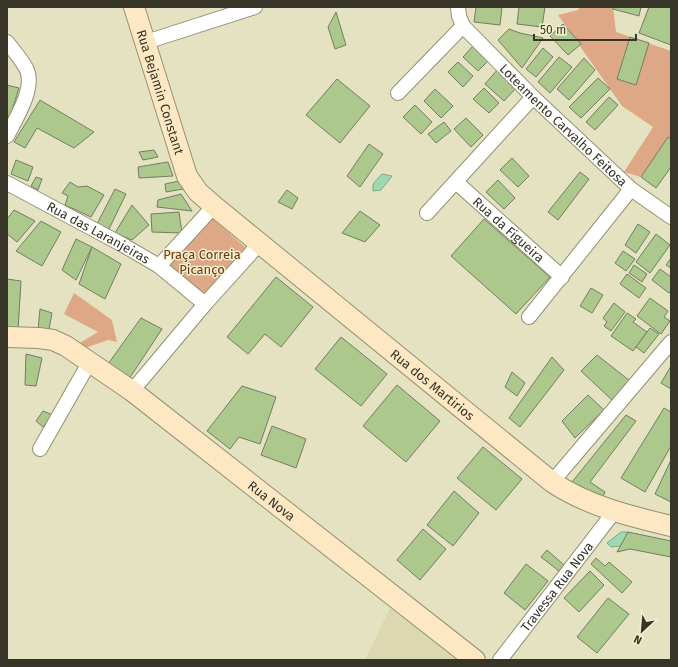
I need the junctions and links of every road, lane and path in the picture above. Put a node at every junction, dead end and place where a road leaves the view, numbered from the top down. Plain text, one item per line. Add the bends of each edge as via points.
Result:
1 (134, 7) edge
2 (255, 7) edge
3 (458, 7) edge
4 (463, 26) junction
5 (7, 42) edge
6 (146, 42) junction
7 (398, 93) dead end
8 (533, 97) junction
9 (7, 136) edge
10 (456, 182) junction
11 (7, 183) edge
12 (631, 189) junction
13 (214, 206) junction
14 (427, 213) dead end
15 (671, 217) edge
16 (260, 243) junction
17 (159, 266) junction
18 (562, 277) junction
19 (206, 304) junction
20 (529, 317) dead end
21 (7, 337) edge
22 (671, 343) edge
23 (89, 363) junction
24 (132, 391) junction
25 (40, 449) dead end
26 (552, 482) junction
27 (614, 512) junction
28 (671, 526) edge
29 (475, 660) edge
30 (500, 660) edge

1 - 6 street, Rua Bejamin Constant
2 - 6 street
3 - 4 street, Loteamento Carvalho Feitosa
4 - 7 street
4 - 8 street, Loteamento Carvalho Feitosa
5 - 9 street via 27,70 29,83 24,102
6 - 13 street, Rua Bejamin Constant via 187,176 198,192
8 - 10 street
8 - 12 street, Loteamento Carvalho Feitosa
10 - 14 street
10 - 18 street, Rua da Figueira
11 - 17 street, Rua das Laranjeiras
12 - 15 street, Loteamento Carvalho Feitosa
12 - 18 street
13 - 16 street, Rua dos Martirios
13 - 17 street, Rua das Laranjeiras
16 - 19 street
16 - 26 street, Rua dos Martirios
17 - 19 street
18 - 20 street
19 - 24 street
21 - 23 street, Rua Nova via 53,340
22 - 26 street
23 - 24 street, Rua Nova
23 - 25 street
24 - 29 street, Rua Nova
26 - 27 street, Rua dos Martirios via 568,492
27 - 28 street, Rua dos Martirios
27 - 30 street, Travessa Rua Nova

